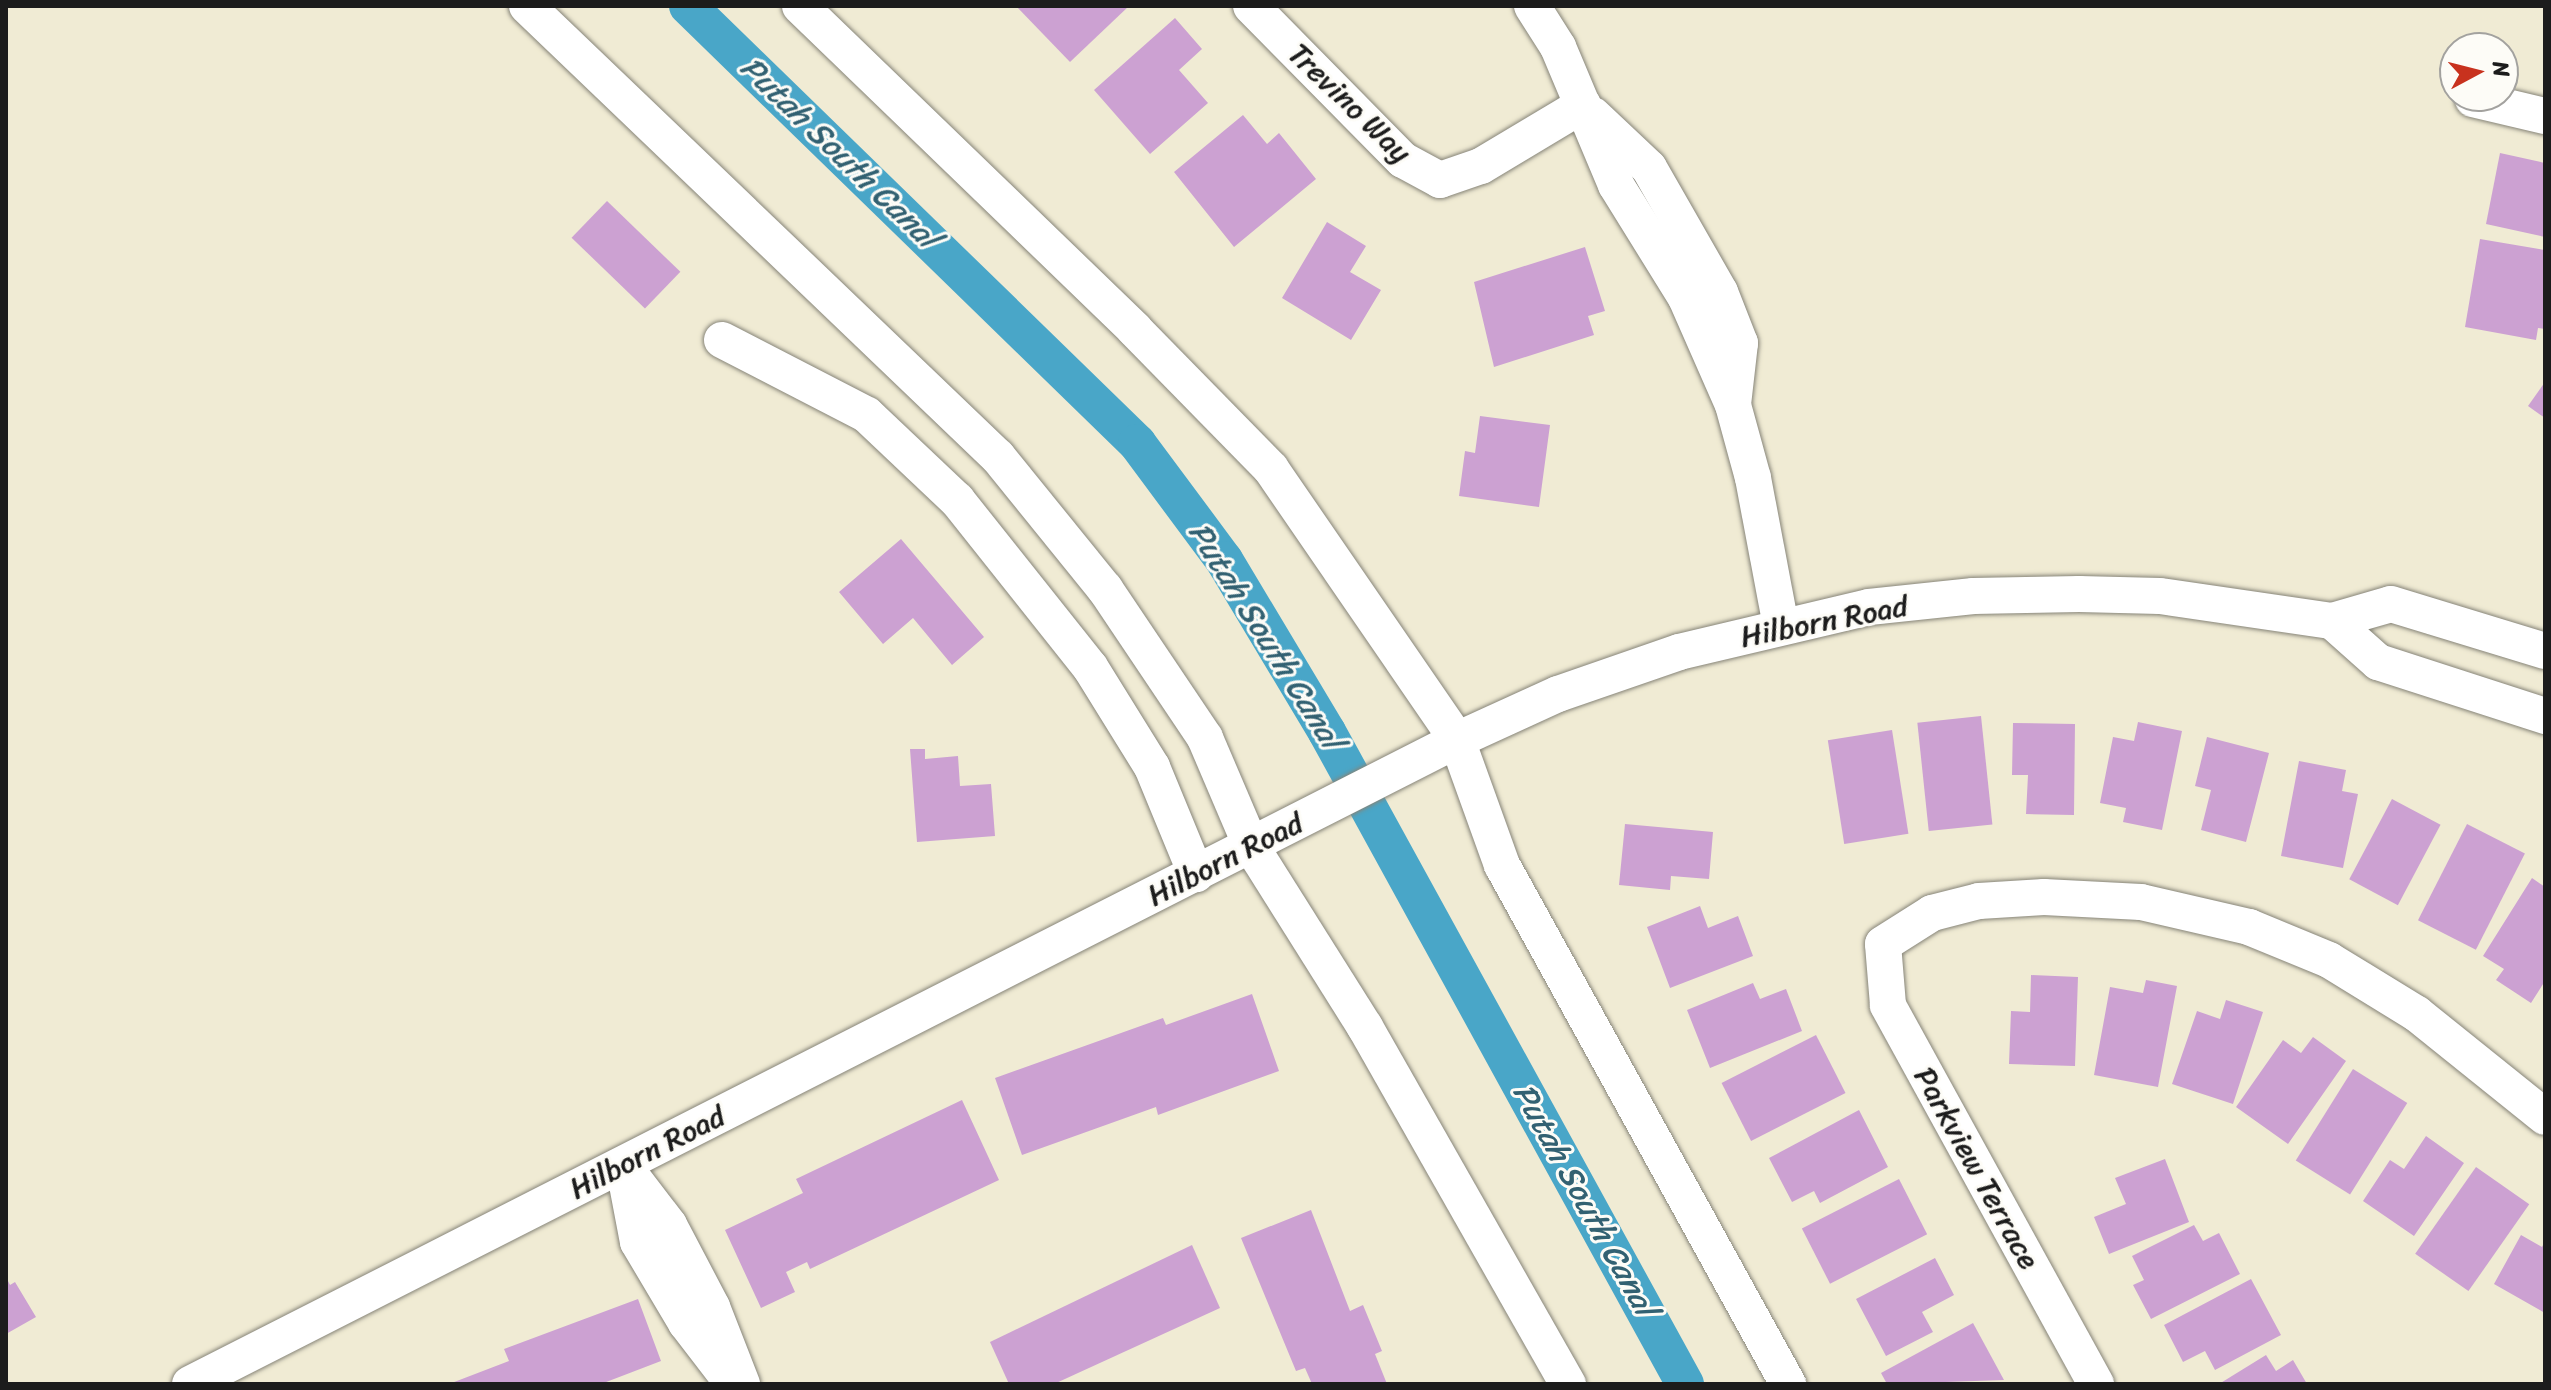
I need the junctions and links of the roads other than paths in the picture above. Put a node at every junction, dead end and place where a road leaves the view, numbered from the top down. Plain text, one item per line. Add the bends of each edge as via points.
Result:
1 (527, 6) edge
2 (800, 6) edge
3 (1251, 6) edge
4 (1532, 6) edge
5 (1583, 105) junction
6 (2519, 110) edge
7 (2545, 116) edge
8 (1677, 215) junction
9 (1686, 298) junction
10 (722, 340) dead end
11 (1733, 405) junction
12 (2332, 621) junction
13 (1781, 626) junction
14 (2545, 651) edge
15 (2545, 716) edge
16 (1445, 746) junction
17 (1262, 840) junction
18 (1196, 874) junction
19 (2545, 1117) edge
20 (623, 1165) junction
21 (190, 1384) edge
22 (734, 1384) edge
23 (742, 1384) edge
24 (1568, 1384) edge
25 (1788, 1384) edge
26 (2096, 1384) edge

1 - 17 street via 998,457 1105,589 1205,738
2 - 16 street via 1271,469
3 - 5 street, Trevino Way via 1403,160 1440,180 1481,166
4 - 5 street via 1558,47
5 - 8 street via 1649,168
5 - 9 street via 1616,185
6 - 7 street
8 - 9 street
8 - 11 street via 1720,292 1740,343
9 - 11 street
10 - 18 street via 867,415 957,500 1090,667 1152,767
11 - 13 street via 1753,478
12 - 13 street, Hilborn Road via 2160,596 2079,594 1973,596 1869,607
12 - 14 street, Hilborn Road via 2391,604
12 - 15 street via 2378,662
13 - 16 street, Hilborn Road via 1679,652 1558,694
16 - 17 street, Hilborn Road
16 - 25 street via 1502,865
17 - 18 street, Hilborn Road
17 - 24 street
18 - 20 street, Hilborn Road
19 - 26 street, Parkview Terrace via 2417,1014 2329,960 2249,927 2141,902 2044,897 1979,901 1932,913 1883,944 1888,1005
20 - 21 street, Hilborn Road
20 - 22 street via 638,1242 686,1323
20 - 23 street via 669,1225 712,1307

